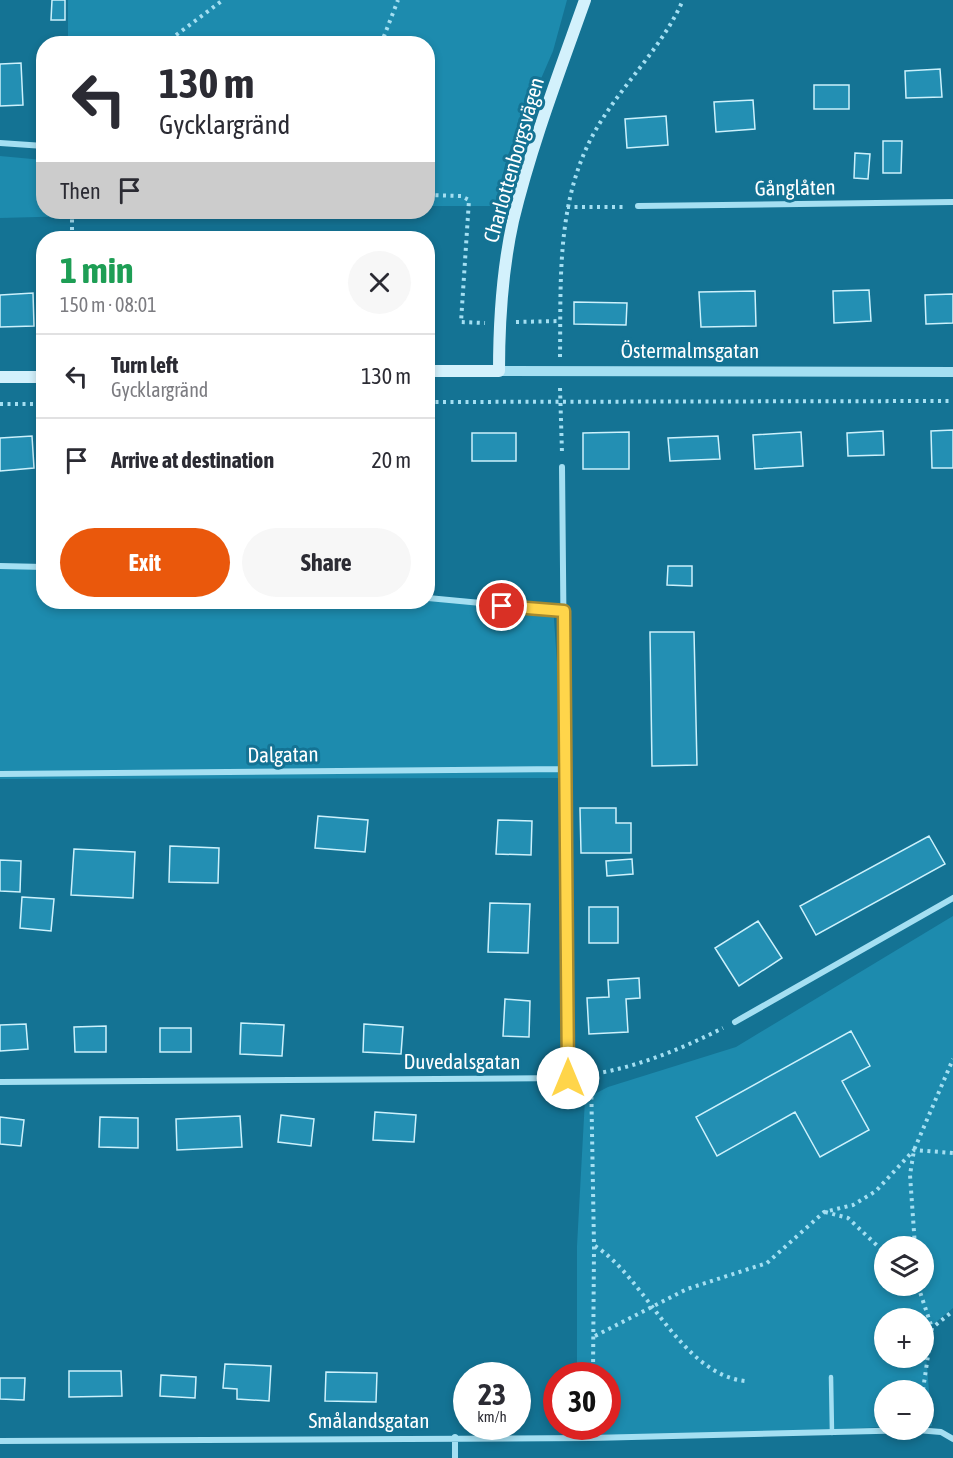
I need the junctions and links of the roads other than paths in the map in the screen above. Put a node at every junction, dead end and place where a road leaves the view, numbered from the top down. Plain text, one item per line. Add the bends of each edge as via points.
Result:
1 (585, 0) edge
2 (0, 143) edge
3 (36, 145) edge
4 (953, 202) edge
5 (638, 207) road end
6 (435, 371) edge
7 (499, 371) junction
8 (953, 372) edge
9 (0, 377) edge
10 (36, 377) edge
11 (562, 467) road end
12 (0, 566) edge
13 (36, 567) edge
14 (435, 599) edge
15 (564, 611) junction
16 (566, 769) junction
17 (0, 774) edge
18 (953, 898) edge
19 (735, 1022) road end
20 (0, 1082) edge
21 (831, 1377) dead end
22 (832, 1433) junction
23 (453, 1437) edge
24 (531, 1438) edge
25 (953, 1439) edge
26 (455, 1440) edge
27 (0, 1441) edge
28 (455, 1458) edge

1 - 7 main road, Charlottenborgsvägen via 520,194 504,276
2 - 3 street
4 - 5 street, Gånglåten
6 - 7 main road, Östermalmsgatan
7 - 8 street, Östermalmsgatan
9 - 10 main road
11 - 15 street
12 - 13 street
14 - 15 street
15 - 16 street
16 - 17 street, Dalgatan
16 - 20 street, Duvedalsgatan via 568,1078
18 - 19 street
21 - 22 lane
22 - 24 street, Smålandsgatan
22 - 25 street, Smålandsgatan via 917,1430 941,1432
23 - 27 street, Smålandsgatan
26 - 28 street

